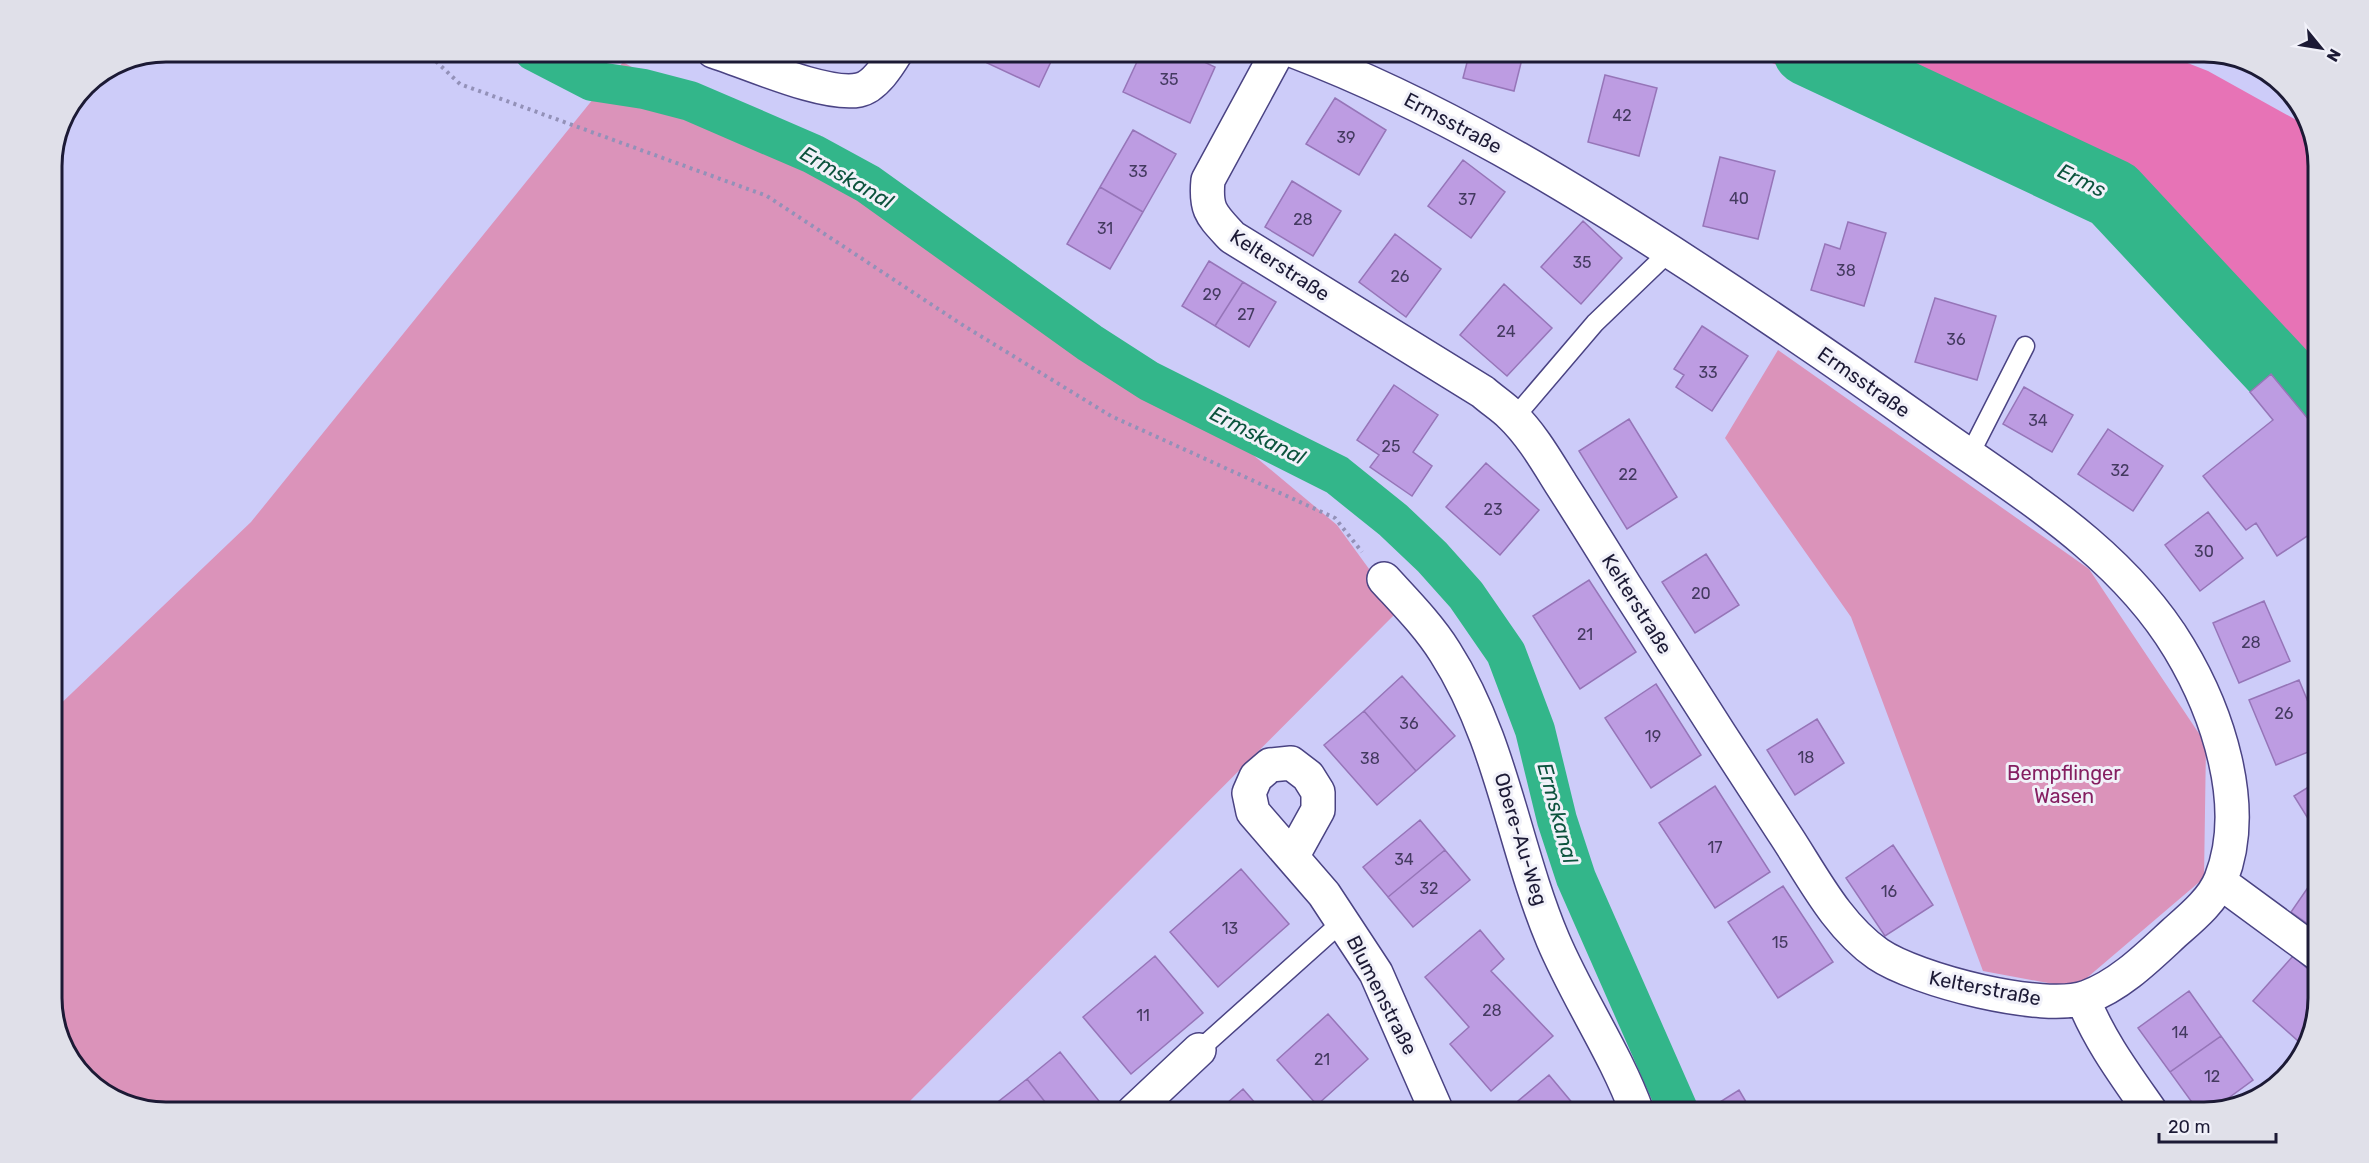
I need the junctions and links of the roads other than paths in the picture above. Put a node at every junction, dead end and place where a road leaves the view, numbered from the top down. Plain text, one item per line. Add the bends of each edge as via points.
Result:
1 (746, 62) edge
2 (890, 62) edge
3 (1272, 62) edge
4 (1321, 62) edge
5 (1670, 251) junction
6 (2025, 346) dead end
7 (1514, 418) junction
8 (1969, 456) junction
9 (1384, 579) road end
10 (1292, 857) dead end
11 (2220, 882) junction
12 (1343, 921) junction
13 (2308, 947) edge
14 (2083, 999) junction
15 (1199, 1050) joint
16 (1144, 1102) edge
17 (1433, 1102) edge
18 (1632, 1102) edge
19 (2139, 1102) edge

1 - 2 street via 834,91 861,90
3 - 7 street, Kelterstraße via 1208,180 1205,202 1215,219 1232,237 1483,392
4 - 5 street, Ermsstraße via 1459,124 1552,176
5 - 7 lane via 1595,323
5 - 8 street, Ermsstraße
6 - 8 lane
7 - 14 street, Kelterstraße via 1548,463 1850,931 1911,973 1958,987 2045,1002
8 - 11 street, Ermsstraße via 2088,542 2144,599 2176,642 2204,693 2223,745 2230,792 2229,842
9 - 18 street, Obere-Au-Weg via 1445,651 1479,717 1506,787 1554,942
10 - 12 street, Blumenstraße
11 - 13 street
11 - 14 street, Ermsstraße via 2193,916 2154,952 2119,980
12 - 15 lane
12 - 17 street, Blumenstraße via 1376,974
14 - 19 street
15 - 16 street

